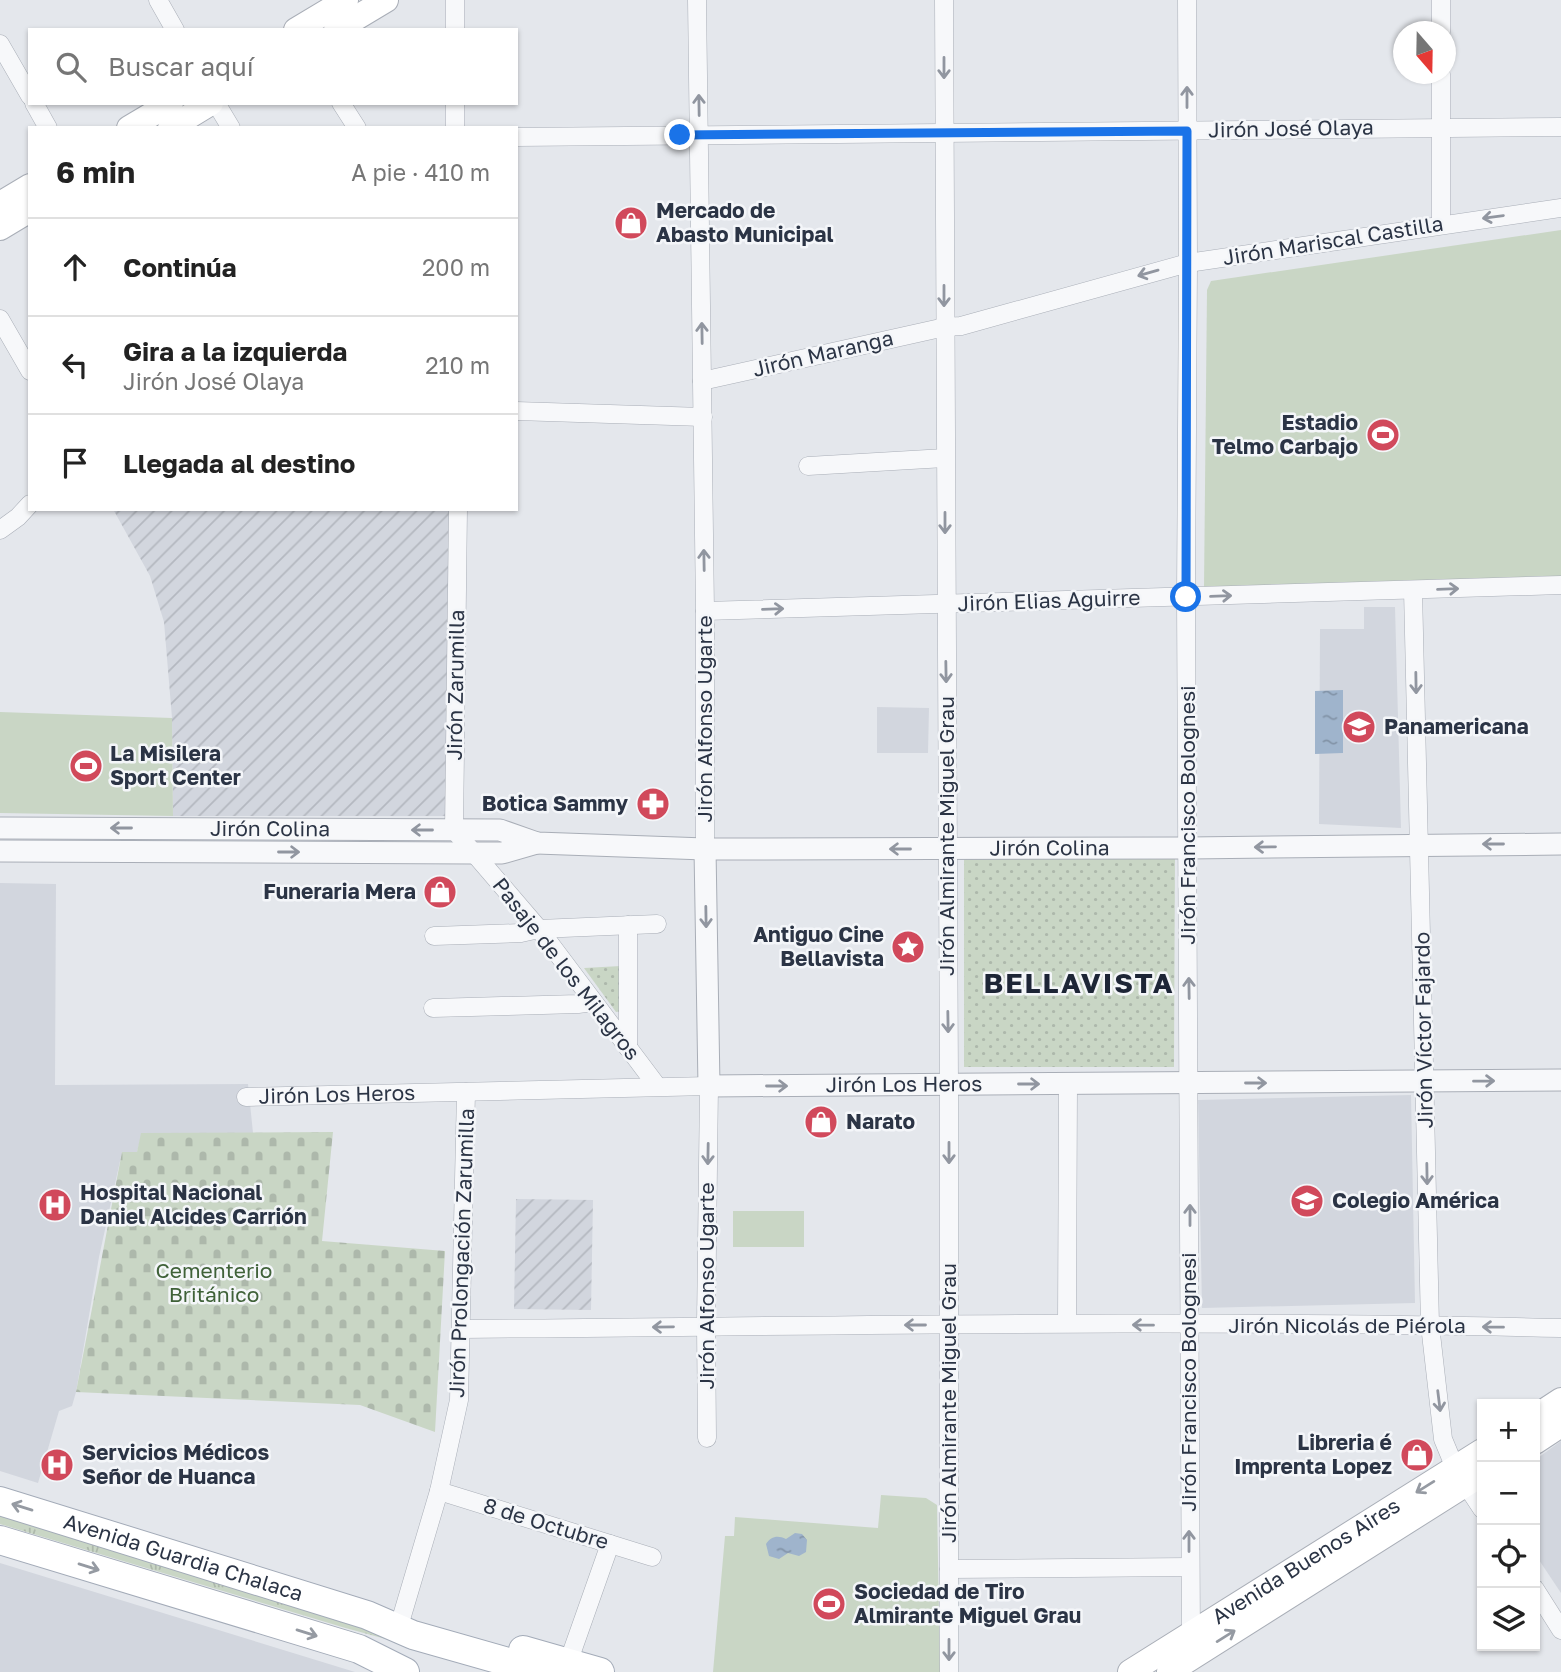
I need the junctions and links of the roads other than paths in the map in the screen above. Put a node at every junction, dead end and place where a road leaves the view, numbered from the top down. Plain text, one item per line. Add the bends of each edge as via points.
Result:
1 (158, 0) edge
2 (386, 0) edge
3 (455, 0) edge
4 (697, 0) edge
5 (944, 0) edge
6 (1187, 0) edge
7 (1441, 0) edge
8 (343, 11) edge
9 (1441, 21) edge
10 (174, 28) edge
11 (301, 28) edge
12 (455, 28) edge
13 (0, 44) edge
14 (1441, 84) edge
15 (28, 93) edge
16 (35, 105) edge
17 (168, 105) edge
18 (210, 105) edge
19 (215, 105) edge
20 (342, 105) edge
21 (455, 105) edge
22 (47, 126) edge
23 (132, 126) edge
24 (174, 126) edge
25 (230, 126) edge
26 (356, 126) edge
27 (455, 126) edge
28 (1561, 127) edge
29 (1440, 128) junction
30 (1187, 131) junction
31 (944, 133) junction
32 (699, 135) junction
33 (518, 137) edge
34 (28, 187) edge
35 (0, 204) edge
36 (1561, 208) edge
37 (28, 211) edge
38 (1441, 225) junction
39 (0, 228) edge
40 (1188, 263) junction
41 (0, 319) edge
42 (944, 327) junction
43 (28, 368) edge
44 (702, 381) junction
45 (518, 411) edge
46 (703, 417) junction
47 (945, 458) junction
48 (808, 466) dead end
49 (28, 506) edge
50 (458, 511) edge
51 (0, 530) edge
52 (1561, 585) edge
53 (1413, 590) junction
54 (1186, 597) junction
55 (945, 604) junction
56 (705, 611) junction
57 (0, 828) edge
58 (158, 828) junction
59 (242, 829) junction
60 (346, 830) junction
61 (454, 830) junction
62 (537, 843) junction
63 (1561, 844) edge
64 (1419, 845) junction
65 (1188, 848) junction
66 (705, 849) junction
67 (948, 849) junction
68 (0, 851) edge
69 (159, 851) junction
70 (243, 852) junction
71 (347, 853) junction
72 (475, 853) junction
73 (657, 924) dead end
74 (628, 925) junction
75 (539, 929) junction
76 (434, 936) dead end
77 (593, 1002) junction
78 (433, 1008) dead end
79 (628, 1048) junction
80 (1561, 1080) edge
81 (1425, 1082) junction
82 (1190, 1083) junction
83 (1068, 1084) junction
84 (949, 1085) junction
85 (657, 1086) junction
86 (709, 1086) junction
87 (466, 1092) junction
88 (246, 1097) dead end
89 (1067, 1324) junction
90 (948, 1325) junction
91 (1189, 1325) junction
92 (1430, 1325) junction
93 (706, 1326) junction
94 (1561, 1328) edge
95 (462, 1329) junction
96 (1561, 1400) edge
97 (1540, 1414) edge
98 (1561, 1425) edge
99 (707, 1438) dead end
100 (1540, 1439) edge
101 (1477, 1460) edge
102 (1468, 1476) edge
103 (439, 1491) junction
104 (1477, 1497) edge
105 (0, 1501) edge
106 (0, 1540) edge
107 (610, 1544) junction
108 (652, 1557) dead end
109 (1189, 1567) junction
110 (949, 1569) junction
111 (1540, 1598) edge
112 (1561, 1630) edge
113 (406, 1644) edge
114 (1191, 1654) edge
115 (555, 1667) edge
116 (475, 1672) edge
117 (600, 1672) edge
118 (948, 1672) edge
119 (1130, 1672) edge
120 (1169, 1672) edge

1 - 10 street
2 - 8 main road
3 - 12 street
32 -> 4 street, Jirón Alfonso Ugarte
5 -> 31 street, Jirón Almirante Miguel Grau
30 -> 6 street, Jirón Francisco Bolognesi
7 - 9 street
8 - 11 main road
13 - 15 street
14 - 29 street
16 - 22 street
17 - 23 main road
18 - 24 main road
19 - 25 street
20 - 26 street
21 - 27 street
28 - 29 street, Jirón José Olaya
29 - 30 street, Jirón José Olaya
29 - 38 street
30 - 31 street, Jirón José Olaya
30 - 40 street, Jirón Francisco Bolognesi
31 - 32 street, Jirón José Olaya
31 -> 42 street, Jirón Almirante Miguel Grau
32 - 33 street, Jirón José Olaya
44 -> 32 street, Jirón Alfonso Ugarte
34 - 35 main road
36 -> 38 street, Jirón Mariscal Castilla
37 - 39 main road
38 - 40 street, Jirón Mariscal Castilla
40 -> 42 street, Jirón Mariscal Castilla via 1028,309
40 - 54 street, Jirón Francisco Bolognesi
41 - 43 street
42 - 44 street, Jirón Maranga
42 - 47 street, Jirón Almirante Miguel Grau
44 - 46 street, Jirón Alfonso Ugarte
45 - 46 street
56 -> 46 street, Jirón Alfonso Ugarte
47 - 48 street
47 -> 55 street, Jirón Almirante Miguel Grau
49 - 51 street
50 - 61 street, Jirón Zarumilla
53 -> 52 street, Jirón Elias Aguirre
54 -> 53 street, Jirón Elias Aguirre
53 -> 64 street, Jirón Víctor Fajardo
54 - 55 street, Jirón Elias Aguirre
54 - 65 street, Jirón Francisco Bolognesi
56 -> 55 street, Jirón Elias Aguirre
55 -> 67 street, Jirón Almirante Miguel Grau
56 - 66 street, Jirón Alfonso Ugarte
58 -> 57 street, Jirón Colina
58 - 59 street, Jirón Colina
58 - 69 street
59 - 60 street, Jirón Colina
59 - 70 street
61 -> 60 street, Jirón Colina
60 - 71 street
61 - 62 street, Jirón Colina via 500,830
61 - 72 street
62 - 66 street, Jirón Colina
62 - 72 street, Jirón Colina via 502,853
63 -> 64 street, Jirón Colina
64 -> 65 street, Jirón Colina
64 - 81 street, Jirón Víctor Fajardo
65 - 67 street, Jirón Colina
82 -> 65 street, Jirón Francisco Bolognesi
67 -> 66 street, Jirón Colina
66 -> 86 street, Jirón Alfonso Ugarte
67 -> 84 street, Jirón Almirante Miguel Grau
68 - 69 street, Jirón Colina
69 - 70 street, Jirón Colina
70 -> 71 street, Jirón Colina
71 - 72 street, Jirón Colina
72 - 75 street, Pasaje de los Milagros
73 - 74 street
74 - 75 street
74 - 79 street
75 - 76 street
75 - 77 street, Pasaje de los Milagros
77 - 78 street
77 - 79 street, Pasaje de los Milagros
79 - 85 street, Pasaje de los Milagros
81 -> 80 street, Jirón Los Heros
82 -> 81 street, Jirón Los Heros
81 -> 92 street, Jirón Víctor Fajardo
82 - 83 street, Jirón Los Heros
91 -> 82 street, Jirón Francisco Bolognesi
84 -> 83 street, Jirón Los Heros
83 - 89 street
86 -> 84 street, Jirón Los Heros
84 -> 90 street, Jirón Almirante Miguel Grau
85 - 86 street, Jirón Los Heros
85 - 87 street, Jirón Los Heros
86 -> 93 street, Jirón Alfonso Ugarte
87 - 88 street, Jirón Los Heros
87 - 95 street, Jirón Prolongación Zarumilla
89 - 90 street, Jirón Nicolás de Piérola
91 -> 89 street, Jirón Nicolás de Piérola
90 -> 93 street, Jirón Nicolás de Piérola
90 - 110 street, Jirón Almirante Miguel Grau
91 - 92 street, Jirón Nicolás de Piérola
109 -> 91 street, Jirón Francisco Bolognesi
94 -> 92 street, Jirón Nicolás de Piérola
92 -> 102 street, Jirón Víctor Fajardo via 1443,1439
93 -> 95 street, Jirón Nicolás de Piérola
93 - 99 street, Jirón Alfonso Ugarte
95 - 103 street, Jirón Prolongación Zarumilla via 459,1400
96 - 97 main road
98 - 100 main road
101 - 102 main road, Avenida Buenos Aires
102 - 104 street, Jirón Víctor Fajardo
102 - 114 main road, Avenida Buenos Aires
103 - 107 street, 8 de Octubre
103 - 113 street, Jirón Prolongación Zarumilla
113 -> 105 main road, Avenida Guardia Chalaca via 367,1615
106 -> 113 main road, Avenida Guardia Chalaca via 359,1649
107 - 108 street, 8 de Octubre
107 - 115 street
109 - 110 street
109 - 114 street, Jirón Francisco Bolognesi
110 -> 118 street, Jirón Almirante Miguel Grau
111 - 112 street
113 - 115 main road
113 - 116 main road
114 - 119 main road, Avenida Buenos Aires
114 - 120 main road, Avenida Buenos Aires
115 - 117 main road

